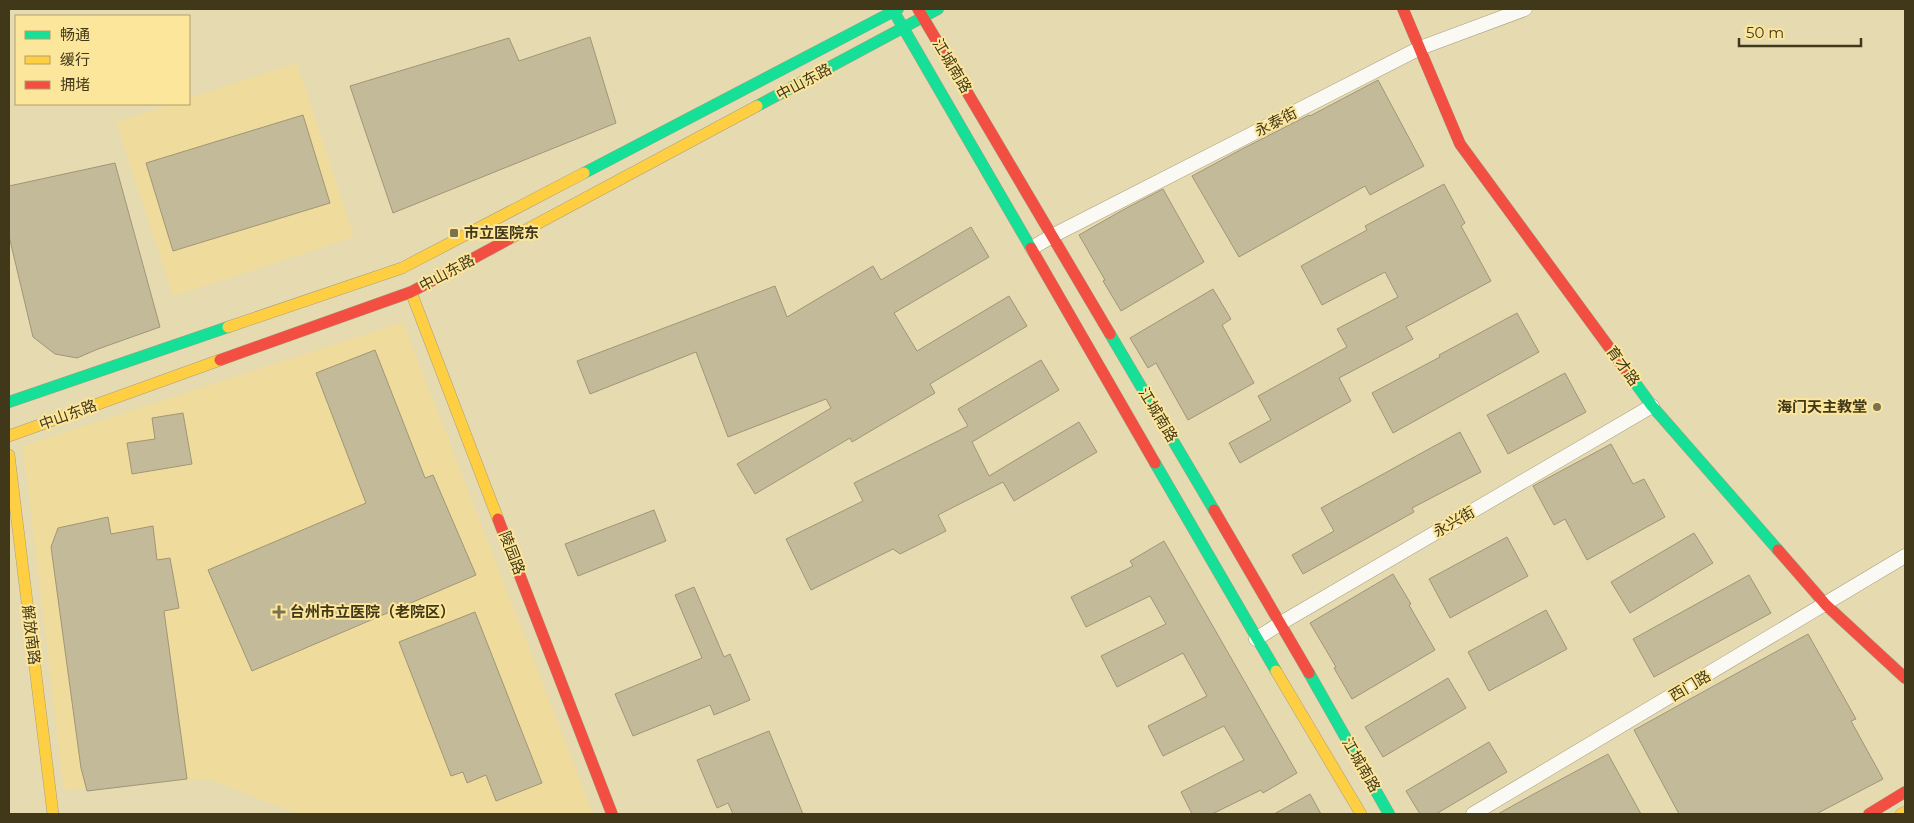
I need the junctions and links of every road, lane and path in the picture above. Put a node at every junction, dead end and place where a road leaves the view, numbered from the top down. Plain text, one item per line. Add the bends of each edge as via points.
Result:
1 (938, 9) edge
2 (1403, 9) edge
3 (1525, 9) edge
4 (894, 10) edge
5 (920, 13) edge
6 (903, 28) junction
7 (1420, 48) junction
8 (1052, 236) junction
9 (1032, 248) junction
10 (412, 292) junction
11 (9, 402) edge
12 (1652, 406) junction
13 (9, 436) edge
14 (9, 455) edge
15 (1905, 556) edge
16 (1826, 605) junction
17 (1281, 623) junction
18 (1256, 639) junction
19 (1905, 678) edge
20 (1905, 792) edge
21 (1905, 812) edge
22 (54, 814) edge
23 (612, 814) edge
24 (1361, 814) edge
25 (1389, 814) edge
26 (1473, 814) edge
27 (1869, 814) edge
28 (1902, 814) edge

1 - 5 main road, 中山东路
2 - 7 main road, 育才路
3 - 7 street, 永泰街
4 - 6 main road, 江城南路
4 - 11 main road, 中山东路 via 402,268
5 - 6 main road, 中山东路
5 - 8 main road, 江城南路
6 - 9 main road, 江城南路
6 - 10 main road, 中山东路
7 - 8 street, 永泰街
7 - 12 main road, 育才路 via 1460,144
8 - 9 street, 永泰街
8 - 17 main road, 江城南路
9 - 18 main road, 江城南路
10 - 13 main road, 中山东路
10 - 23 main road, 陵园路
12 - 16 main road, 育才路
12 - 17 street, 永兴街
14 - 22 main road, 解放南路
15 - 16 street, 西门路
16 - 19 main road, 育才路
16 - 26 street, 西门路
17 - 18 street, 永兴街
17 - 25 main road, 江城南路
18 - 24 main road, 江城南路
20 - 27 main road
21 - 28 main road

